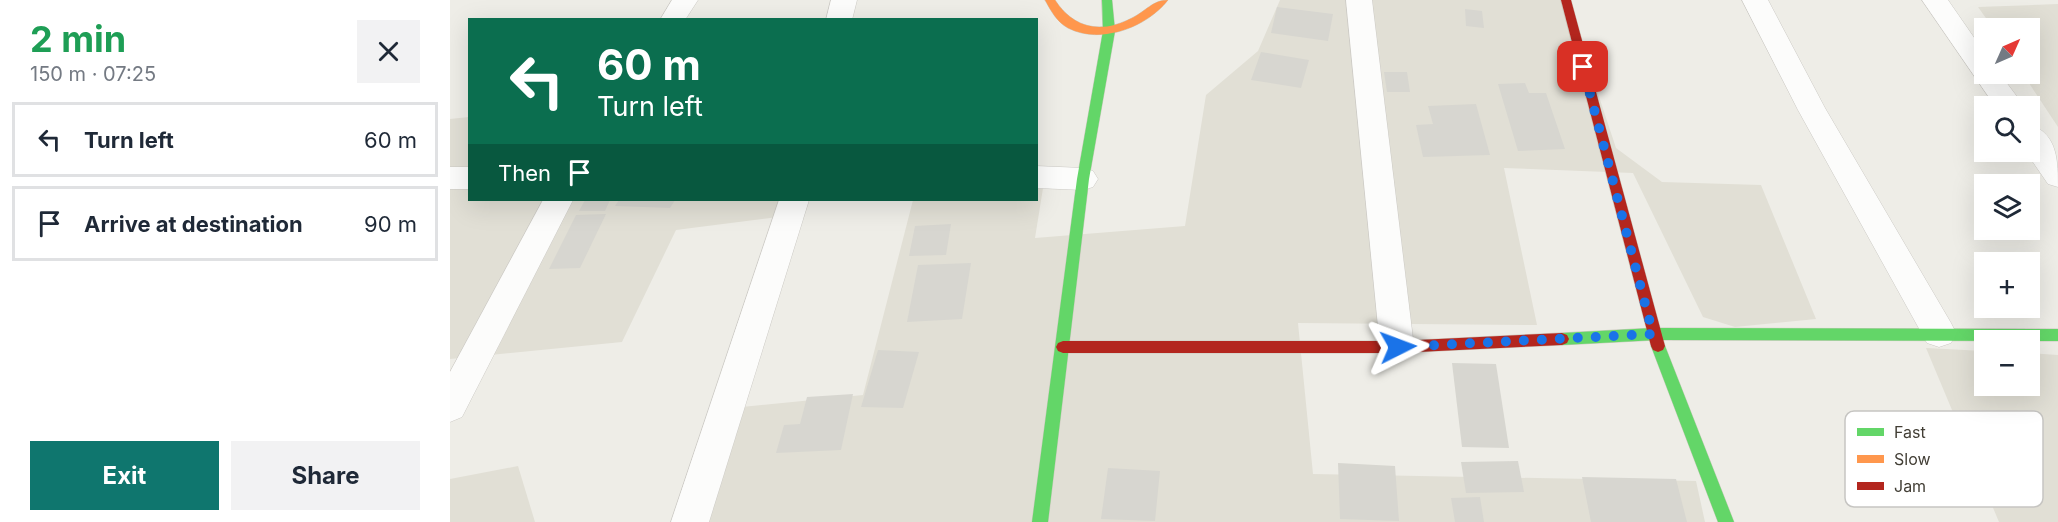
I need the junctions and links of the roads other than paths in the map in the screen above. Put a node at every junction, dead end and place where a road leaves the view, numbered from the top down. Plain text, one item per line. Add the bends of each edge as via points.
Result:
1 (685, 0) edge
2 (844, 0) edge
3 (1050, 0) edge
4 (1107, 0) edge
5 (1163, 0) edge
6 (1359, 0) edge
7 (1566, 0) edge
8 (1755, 0) edge
9 (1935, 0) edge
10 (673, 18) edge
11 (840, 18) edge
12 (1109, 31) junction
13 (1974, 56) edge
14 (2040, 150) edge
15 (2058, 176) edge
16 (1038, 177) edge
17 (450, 178) edge
18 (468, 178) edge
19 (1083, 179) junction
20 (557, 201) edge
21 (794, 201) edge
22 (1939, 333) junction
23 (1653, 334) junction
24 (2058, 335) edge
25 (1063, 347) junction
26 (1398, 347) junction
27 (450, 406) edge
28 (690, 522) edge
29 (1040, 522) edge
30 (1726, 522) edge

1 - 10 street
2 - 11 street
3 - 12 street via 1055,13 1071,25
4 - 12 street
5 - 12 street via 1145,19
6 - 26 street
7 - 23 street
8 - 22 street via 1812,110
9 - 13 street
12 - 19 street
14 - 15 street
16 - 19 street
17 - 18 street
19 - 25 street
20 - 27 street
21 - 28 street
22 - 23 street
22 - 24 street
23 - 26 street
23 - 30 street
25 - 26 street
25 - 29 street

